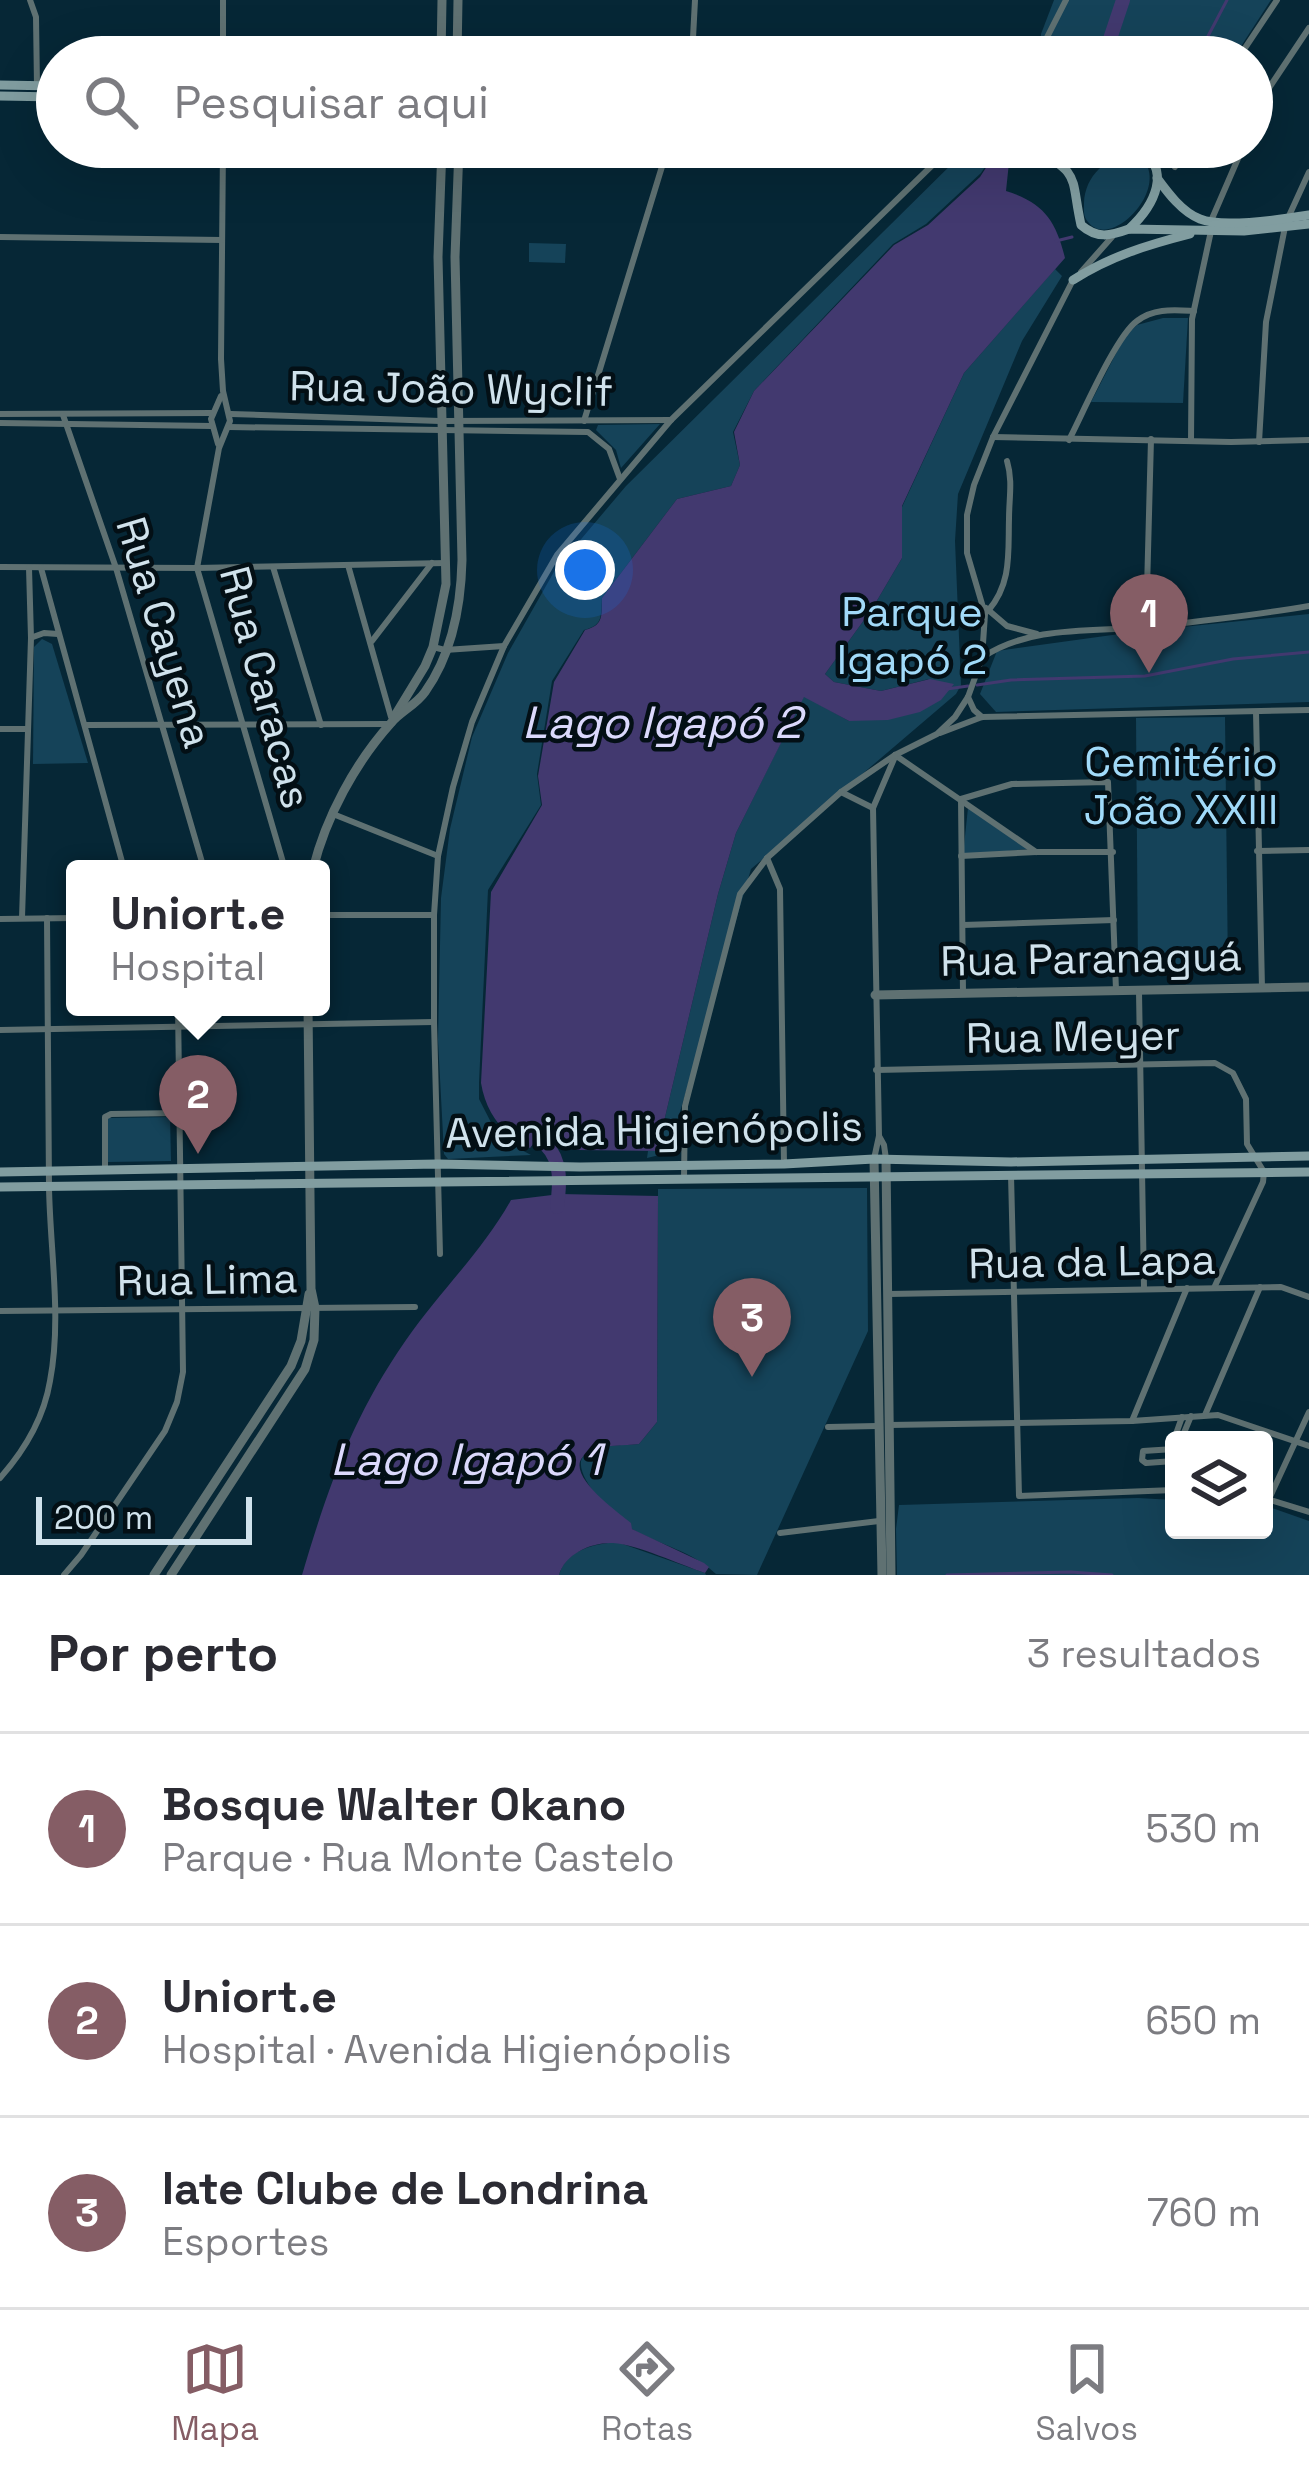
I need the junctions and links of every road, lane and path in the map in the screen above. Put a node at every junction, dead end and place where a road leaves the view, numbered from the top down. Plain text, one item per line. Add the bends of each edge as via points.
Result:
1 (30, 0) edge
2 (223, 0) edge
3 (442, 0) edge
4 (458, 0) edge
5 (695, 0) edge
6 (1066, 0) edge
7 (1277, 0) edge
8 (1309, 28) edge
9 (36, 36) edge
10 (223, 36) edge
11 (441, 36) edge
12 (457, 36) edge
13 (693, 36) edge
14 (1048, 36) edge
15 (1253, 36) edge
16 (1273, 82) edge
17 (0, 85) edge
18 (36, 86) edge
19 (0, 96) edge
20 (36, 97) edge
21 (223, 168) edge
22 (441, 168) edge
23 (458, 168) edge
24 (662, 168) edge
25 (929, 168) edge
26 (1064, 168) edge
27 (1155, 168) edge
28 (1158, 168) edge
29 (1234, 168) edge
30 (1309, 172) edge
31 (1157, 173) junction
32 (1309, 219) edge
33 (1287, 223) junction
34 (1208, 228) junction
35 (1129, 229) junction
36 (1114, 235) junction
37 (0, 237) edge
38 (221, 240) junction
39 (438, 257) junction
40 (455, 257) junction
41 (1073, 280) junction
42 (1193, 311) junction
43 (223, 391) junction
44 (214, 412) junction
45 (228, 413) junction
46 (0, 414) edge
47 (64, 415) junction
48 (671, 420) junction
49 (584, 421) junction
50 (0, 423) edge
51 (67, 425) junction
52 (440, 426) junction
53 (458, 426) junction
54 (214, 427) junction
55 (228, 427) junction
56 (581, 431) junction
57 (993, 437) junction
58 (1151, 439) junction
59 (1069, 440) junction
60 (1309, 440) edge
61 (1191, 441) junction
62 (1258, 442) junction
63 (219, 448) junction
64 (1007, 461) dead end
65 (620, 479) junction
66 (446, 562) junction
67 (432, 563) junction
68 (348, 565) junction
69 (273, 566) junction
70 (0, 567) edge
71 (29, 568) junction
72 (41, 568) junction
73 (116, 568) junction
74 (197, 568) junction
75 (980, 598) junction
76 (1309, 606) edge
77 (988, 611) junction
78 (1146, 627) junction
79 (58, 634) junction
80 (1040, 634) junction
81 (31, 638) junction
82 (371, 643) junction
83 (503, 646) junction
84 (433, 647) junction
85 (445, 650) junction
86 (980, 662) junction
87 (968, 697) junction
88 (1309, 710) edge
89 (1256, 712) junction
90 (982, 717) junction
91 (391, 722) junction
92 (86, 725) junction
93 (162, 725) junction
94 (244, 725) junction
95 (321, 725) junction
96 (0, 729) edge
97 (28, 729) junction
98 (937, 734) junction
99 (895, 755) junction
100 (841, 792) junction
101 (961, 799) junction
102 (873, 808) junction
103 (333, 814) junction
104 (1309, 850) edge
105 (1036, 851) junction
106 (1258, 851) junction
107 (1113, 852) junction
108 (438, 856) junction
109 (961, 856) junction
110 (767, 858) junction
111 (122, 860) edge
112 (201, 860) edge
113 (282, 860) edge
114 (316, 860) edge
115 (330, 915) edge
116 (434, 915) junction
117 (22, 918) junction
118 (47, 918) junction
119 (66, 918) edge
120 (0, 919) edge
121 (1114, 920) junction
122 (963, 925) junction
123 (1309, 987) edge
124 (1262, 988) junction
125 (1116, 990) junction
126 (1139, 990) junction
127 (875, 995) junction
128 (963, 995) junction
129 (178, 1016) edge
130 (309, 1016) edge
131 (434, 1022) junction
132 (310, 1024) junction
133 (178, 1027) junction
134 (48, 1029) junction
135 (0, 1030) edge
136 (1141, 1065) junction
137 (876, 1070) junction
138 (180, 1113) junction
139 (1309, 1156) edge
140 (1257, 1157) junction
141 (880, 1159) junction
142 (1142, 1160) junction
143 (1011, 1162) junction
144 (784, 1164) junction
145 (438, 1165) junction
146 (684, 1165) junction
147 (310, 1168) junction
148 (181, 1170) junction
149 (105, 1171) junction
150 (0, 1172) edge
151 (50, 1172) junction
152 (1264, 1172) junction
153 (1309, 1172) edge
154 (1142, 1174) junction
155 (880, 1175) junction
156 (1011, 1177) junction
157 (684, 1178) junction
158 (438, 1181) junction
159 (310, 1182) junction
160 (181, 1184) junction
161 (0, 1186) edge
162 (49, 1186) junction
163 (440, 1254) dead end
164 (1260, 1287) junction
165 (1144, 1288) junction
166 (1187, 1288) junction
167 (1214, 1288) junction
168 (881, 1294) junction
169 (1012, 1294) junction
170 (1309, 1298) edge
171 (415, 1307) dead end
172 (310, 1308) junction
173 (183, 1310) junction
174 (0, 1311) edge
175 (54, 1311) junction
176 (307, 1342) junction
177 (1309, 1412) edge
178 (1204, 1415) junction
179 (1186, 1417) junction
180 (1132, 1420) junction
181 (1016, 1421) junction
182 (883, 1426) junction
183 (828, 1427) dead end
184 (1180, 1431) edge
185 (1183, 1431) edge
186 (1295, 1441) junction
187 (1309, 1446) edge
188 (1165, 1449) edge
189 (1165, 1461) edge
190 (0, 1478) edge
191 (1273, 1485) edge
192 (213, 1487) junction
193 (1165, 1490) edge
194 (224, 1494) junction
195 (1273, 1501) edge
196 (1309, 1512) edge
197 (879, 1521) junction
198 (780, 1533) dead end
199 (64, 1575) edge
200 (154, 1575) edge
201 (171, 1575) edge
202 (882, 1575) edge
203 (892, 1575) edge

1 - 9 street
2 - 10 street
3 - 11 street
4 - 12 street
5 - 13 street
6 - 14 street
7 - 15 street
8 - 16 street
17 - 18 main road
19 - 20 main road
21 - 38 street, Rua Caracas
22 - 39 street
23 - 40 street
24 - 49 street
25 - 48 street
26 - 36 main road via 1081,225
27 - 31 main road
28 - 31 street
29 - 34 street
30 - 33 street
31 - 34 main road
31 - 35 main road via 1150,206
32 - 33 main road
33 - 34 main road
33 - 62 street via 1265,322
34 - 35 main road
34 - 41 main road via 1132,249
34 - 42 street
35 - 36 main road
36 - 41 street
37 - 38 street
38 - 43 street, Rua Caracas
39 - 40 street
39 - 52 street
40 - 53 street
41 - 57 street
42 - 59 street via 1160,310 1124,334
42 - 61 street
43 - 44 street, Rua Caracas
43 - 45 street, Rua Caracas
44 - 45 street, Rua João Wyclif
44 - 47 street, Rua João Wyclif
44 - 54 street, Rua Caracas
45 - 52 street, Rua João Wyclif
45 - 55 street, Rua Caracas
46 - 47 street, Rua João Wyclif
47 - 51 street, Rua Cayena
48 - 49 street, Rua João Wyclif
48 - 65 street
49 - 53 street, Rua João Wyclif
49 - 56 street
50 - 51 street, Rua João Wyclif
51 - 54 street, Rua João Wyclif
51 - 73 street, Rua Cayena
52 - 53 street, Rua João Wyclif
52 - 55 street, Rua João Wyclif
52 - 66 street
53 - 56 street, Rua João Wyclif
53 - 85 street via 461,590
54 - 55 street, Rua João Wyclif
54 - 63 street, Rua Caracas
55 - 63 street, Rua Caracas
56 - 65 street, Rua João Wyclif via 609,449
57 - 59 street
57 - 75 street via 967,515
58 - 59 street
58 - 61 street
58 - 78 street
60 - 62 street
61 - 62 street
63 - 74 street, Rua Caracas
64 - 77 street via 1010,562
65 - 83 street via 556,556
66 - 67 street
66 - 84 street
67 - 68 street
67 - 82 street
68 - 69 street
68 - 82 street
69 - 74 street
69 - 95 street
70 - 71 street
71 - 72 street
71 - 81 street
72 - 73 street
72 - 79 street
73 - 74 street
73 - 93 street, Rua Cayena
74 - 94 street, Rua Caracas
75 - 77 street
75 - 86 street
76 - 78 street
77 - 80 street
78 - 80 street
79 - 81 street
79 - 92 street
80 - 86 street
81 - 97 street
82 - 91 street
83 - 85 street
83 - 108 street via 472,722
84 - 85 street
84 - 91 street
85 - 91 street via 426,691
86 - 87 street
87 - 90 street
87 - 98 street
88 - 89 street
89 - 90 street
89 - 106 street
90 - 98 street
91 - 95 street
91 - 103 street
92 - 93 street
92 - 111 street
93 - 94 street
93 - 112 street, Rua Cayena
94 - 95 street
94 - 113 street, Rua Caracas
96 - 97 street
97 - 117 street
98 - 99 street
99 - 100 street
99 - 101 street
99 - 102 street
100 - 102 street
100 - 110 street
101 - 105 street
101 - 107 street via 1012,784 1108,782
101 - 109 street
102 - 127 street
103 - 108 street
103 - 114 street
104 - 106 street
105 - 107 street
105 - 109 street
106 - 124 street
107 - 121 street
108 - 116 street
109 - 122 street
110 - 144 street via 780,890
110 - 146 street via 740,894 728,932 685,1106
115 - 116 street
116 - 131 street
117 - 118 street
117 - 120 street
118 - 119 street
118 - 134 street
121 - 122 street
121 - 125 street
122 - 128 street
123 - 124 street, Rua Paranaguá
124 - 126 street, Rua Paranaguá
125 - 126 street, Rua Paranaguá
125 - 128 street, Rua Paranaguá
126 - 136 street
127 - 128 street, Rua Paranaguá
127 - 137 street
129 - 133 street
130 - 132 street
131 - 132 street
131 - 145 street
132 - 133 street
132 - 147 street
133 - 134 street
133 - 138 street
134 - 135 street
134 - 151 street
136 - 137 street, Rua Meyer
136 - 140 street, Rua Meyer via 1215,1064 1233,1073 1246,1099 1246,1144
136 - 142 street
137 - 141 street
138 - 148 street
138 - 149 street via 105,1117
139 - 140 main road, Avenida Higienópolis
140 - 142 main road, Avenida Higienópolis
140 - 152 street, Rua Meyer
141 - 143 main road, Avenida Higienópolis
141 - 144 main road, Avenida Higienópolis
141 - 155 street
142 - 143 main road, Avenida Higienópolis
142 - 154 street
143 - 156 street
144 - 146 main road, Avenida Higienópolis
145 - 146 main road, Avenida Higienópolis
145 - 147 main road, Avenida Higienópolis
145 - 158 street
146 - 157 street
147 - 148 main road, Avenida Higienópolis
147 - 159 street
148 - 149 main road, Avenida Higienópolis
148 - 160 street
149 - 151 main road, Avenida Higienópolis
150 - 151 main road, Avenida Higienópolis
151 - 162 street
152 - 153 main road, Avenida Higienópolis
152 - 154 main road, Avenida Higienópolis
152 - 167 street
154 - 156 main road, Avenida Higienópolis
154 - 165 street
155 - 156 main road, Avenida Higienópolis
155 - 157 main road, Avenida Higienópolis
155 - 168 street
156 - 169 street
157 - 158 main road, Avenida Higienópolis
158 - 159 main road, Avenida Higienópolis
158 - 163 street
159 - 160 main road, Avenida Higienópolis
159 - 172 street
160 - 162 main road, Avenida Higienópolis
160 - 173 street
161 - 162 main road, Avenida Higienópolis
162 - 175 street
164 - 167 street, Rua da Lapa
164 - 170 street, Rua da Lapa
164 - 178 street
165 - 166 street, Rua da Lapa
165 - 169 street, Rua da Lapa
166 - 167 street, Rua da Lapa
166 - 180 street
168 - 169 street, Rua da Lapa
168 - 182 street
169 - 181 street
171 - 172 street, Rua Lima
172 - 173 street, Rua Lima
172 - 176 street
173 - 175 street, Rua Lima
173 - 199 street via 183,1372 165,1431
174 - 175 street, Rua Lima
175 - 190 street via 41,1415
176 - 192 street
176 - 194 street via 305,1369
177 - 186 street
178 - 179 street
178 - 186 street
179 - 180 street
179 - 184 street
179 - 185 street
180 - 181 street
181 - 182 street
181 - 193 street via 1019,1496
182 - 183 street
182 - 197 street
182 - 203 street
186 - 187 street
186 - 191 street
188 - 189 street via 1143,1451 1142,1460
192 - 194 street
192 - 200 street
194 - 201 street
195 - 196 street
197 - 198 street
197 - 202 street

